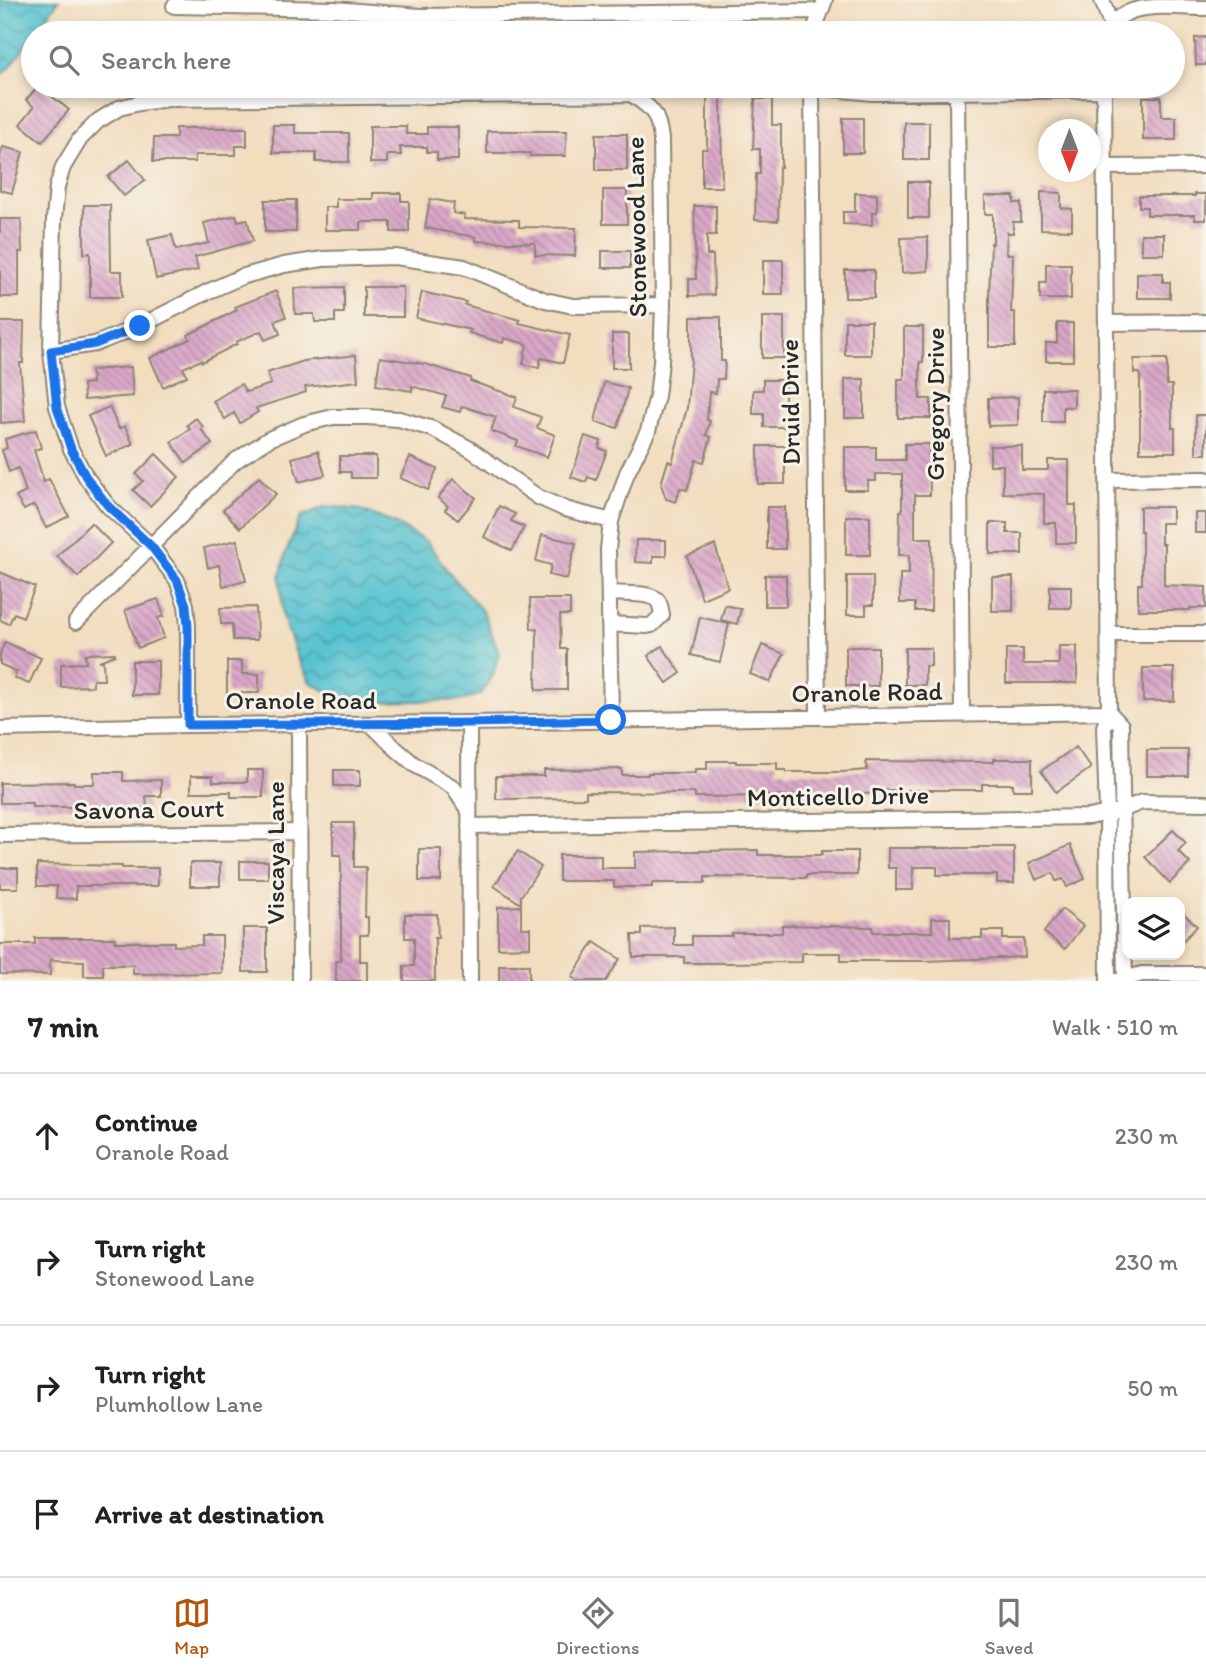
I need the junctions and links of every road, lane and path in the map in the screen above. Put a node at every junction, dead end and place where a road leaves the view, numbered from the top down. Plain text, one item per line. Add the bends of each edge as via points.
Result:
1 (1102, 0) edge
2 (174, 6) dead end
3 (823, 6) edge
4 (657, 7) edge
5 (1206, 8) edge
6 (1108, 21) edge
7 (1118, 21) edge
8 (261, 98) edge
9 (637, 98) edge
10 (812, 98) edge
11 (957, 98) edge
12 (1104, 98) edge
13 (1206, 166) edge
14 (1105, 167) junction
15 (663, 304) junction
16 (1206, 322) edge
17 (1107, 323) junction
18 (51, 351) junction
19 (1206, 479) edge
20 (1107, 480) junction
21 (611, 521) junction
22 (151, 546) junction
23 (609, 593) junction
24 (76, 622) dead end
25 (609, 624) junction
26 (1108, 634) junction
27 (1206, 634) edge
28 (1109, 712) junction
29 (962, 715) junction
30 (818, 717) junction
31 (611, 720) junction
32 (469, 723) junction
33 (371, 724) junction
34 (188, 725) junction
35 (299, 725) junction
36 (0, 729) edge
37 (1206, 803) edge
38 (469, 810) junction
39 (1114, 811) junction
40 (469, 826) junction
41 (299, 832) junction
42 (0, 835) edge
43 (1206, 974) edge
44 (300, 981) edge
45 (470, 981) edge
46 (1108, 981) edge
47 (1122, 981) edge

1 - 6 street
2 - 4 street via 334,9 420,16
3 - 4 street
5 - 7 street via 1148,8 1126,13
8 - 18 street, Stonewood Lane via 139,103 119,108 80,139 57,187
9 - 15 street, Stonewood Lane via 655,113 661,139
10 - 30 street, Druid Drive
11 - 29 street, Gregory Drive
12 - 14 street
13 - 14 street
14 - 17 street
15 - 18 street via 573,306 545,300 464,267 395,257 323,259 241,277 95,344
15 - 21 street, Stonewood Lane via 657,396 648,431
16 - 17 street
17 - 20 street
18 - 22 street, Stonewood Lane via 57,407 71,449 108,506
19 - 20 street
20 - 26 street
21 - 22 street via 538,497 433,429 399,419 333,417 269,439 235,461
21 - 23 street, Stonewood Lane
22 - 24 street
22 - 34 street, Stonewood Lane via 177,580 186,605
23 - 25 street, Stonewood Lane
23 - 25 street via 647,595 656,599 662,615 647,626
25 - 31 street, Stonewood Lane
26 - 27 street
26 - 28 street
28 - 29 street, Oranole Road
28 - 39 street via 1121,725
29 - 30 street, Oranole Road
30 - 31 street, Oranole Road
31 - 32 street, Oranole Road
32 - 33 street, Oranole Road
32 - 38 street
33 - 35 street, Oranole Road
33 - 38 street via 415,765 453,787
34 - 35 street, Oranole Road
34 - 36 street, Oranole Road
35 - 41 street, Viscaya Lane
37 - 39 street, Monticello Drive via 1142,802
38 - 40 street
39 - 40 street, Monticello Drive via 1089,817
39 - 46 street
39 - 47 street
40 - 45 street
41 - 42 street, Savona Court
41 - 44 street, Viscaya Lane
43 - 47 street via 1142,974

